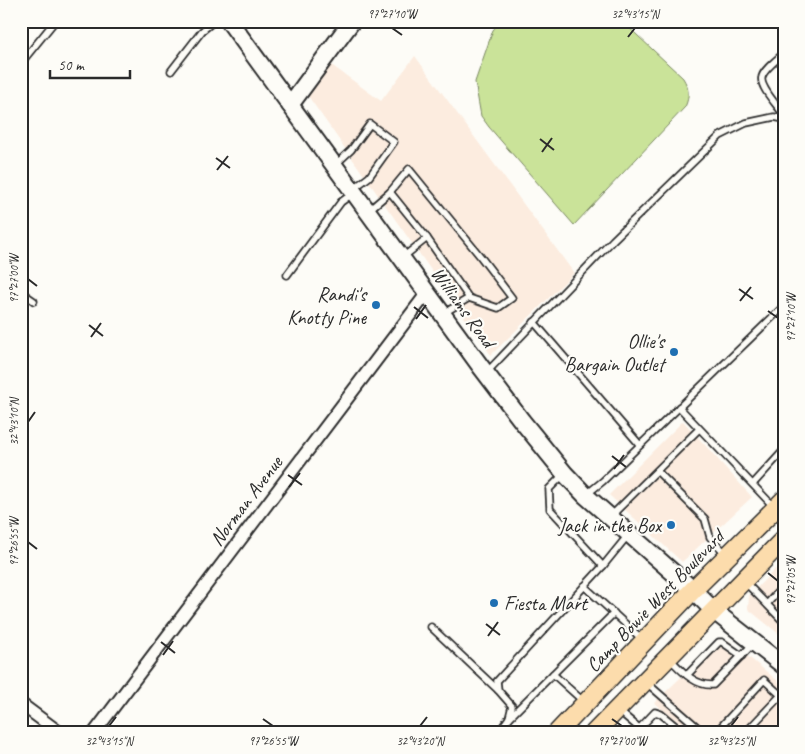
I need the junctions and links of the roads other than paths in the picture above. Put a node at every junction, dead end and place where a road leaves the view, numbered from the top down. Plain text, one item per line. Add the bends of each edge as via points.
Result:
1 (55, 21) edge
2 (214, 21) edge
3 (229, 21) edge
4 (352, 21) edge
5 (784, 53) edge
6 (21, 63) edge
7 (171, 71) dead end
8 (290, 105) junction
9 (784, 115) edge
10 (784, 119) edge
11 (334, 166) junction
12 (353, 191) junction
13 (390, 192) junction
14 (368, 212) junction
15 (427, 238) junction
16 (402, 258) junction
17 (287, 275) dead end
18 (21, 292) edge
19 (427, 293) junction
20 (469, 298) junction
21 (34, 301) dead end
22 (784, 306) edge
23 (442, 314) junction
24 (534, 322) junction
25 (485, 374) junction
26 (679, 408) junction
27 (21, 429) edge
28 (700, 429) junction
29 (21, 441) edge
30 (640, 445) junction
31 (784, 450) edge
32 (657, 472) junction
33 (565, 474) junction
34 (752, 484) junction
35 (586, 496) junction
36 (780, 504) edge
37 (610, 517) junction
38 (629, 534) junction
39 (779, 548) edge
40 (728, 556) junction
41 (603, 566) junction
42 (744, 581) junction
43 (784, 585) edge
44 (584, 586) junction
45 (693, 590) junction
46 (767, 604) junction
47 (714, 611) junction
48 (614, 613) junction
49 (784, 622) edge
50 (431, 627) dead end
51 (644, 642) junction
52 (754, 643) junction
53 (742, 656) junction
54 (668, 658) junction
55 (784, 666) edge
56 (553, 674) junction
57 (687, 675) junction
58 (645, 681) junction
59 (498, 690) junction
60 (783, 695) edge
61 (586, 703) junction
62 (21, 704) edge
63 (617, 710) junction
64 (509, 718) junction
65 (637, 730) edge
66 (716, 732) edge
67 (60, 733) edge
68 (94, 733) edge
69 (498, 733) edge
70 (557, 733) edge
71 (594, 733) edge
72 (645, 733) edge
73 (684, 733) edge
74 (704, 733) edge
75 (745, 733) edge

1 - 6 lane
2 - 7 lane
3 - 8 street, Williams Road
4 - 8 street
5 - 9 lane via 762,77 763,86
8 - 11 street, Williams Road
10 - 24 lane via 774,117 746,123 720,136
11 - 12 street, Williams Road
11 - 12 lane via 370,124 394,142 369,177
12 - 14 street, Williams Road
12 - 17 lane via 341,202
13 - 14 lane
13 - 15 lane
13 - 20 lane via 409,170 512,298 498,308
14 - 16 street, Williams Road
15 - 16 lane
15 - 20 lane
16 - 19 street, Williams Road
18 - 21 lane
19 - 23 street, Williams Road
19 - 68 street, Norman Avenue
20 - 23 lane
22 - 26 lane
23 - 25 street, Williams Road
24 - 25 lane
24 - 30 lane
25 - 33 street, Williams Road
26 - 28 lane
26 - 30 lane
27 - 29 lane
28 - 32 lane
28 - 34 lane
30 - 35 lane
31 - 34 lane
32 - 37 lane
32 - 40 lane via 705,519 710,537
33 - 35 street, Williams Road
33 - 41 lane via 549,489 550,509
34 - 36 lane
35 - 37 street, Williams Road
36 - 40 main road, Camp Bowie West Boulevard
37 - 38 street, Williams Road
38 - 41 lane
38 - 45 street, Williams Road
39 - 42 main road
40 - 45 main road, Camp Bowie West Boulevard
41 - 44 lane
42 - 46 lane
42 - 47 main road
43 - 46 lane
44 - 48 lane
44 - 59 lane via 497,681
45 - 47 street, Williams Road
45 - 51 main road, Camp Bowie West Boulevard
46 - 49 lane
47 - 52 street, Williams Road
47 - 54 main road
48 - 51 lane
48 - 56 lane
50 - 59 lane
51 - 61 main road, Camp Bowie West Boulevard
52 - 53 lane
52 - 55 street, Williams Road
53 - 57 lane via 713,685 692,680
53 - 57 lane via 718,642
54 - 57 lane
54 - 58 main road
56 - 61 lane
56 - 64 lane
58 - 63 main road
58 - 74 lane
59 - 64 lane via 512,706
60 - 66 lane via 764,680
60 - 75 lane
61 - 70 main road, Camp Bowie West Boulevard
62 - 67 street
63 - 65 lane
63 - 71 main road
64 - 69 lane
65 - 72 lane
65 - 73 lane via 655,712

